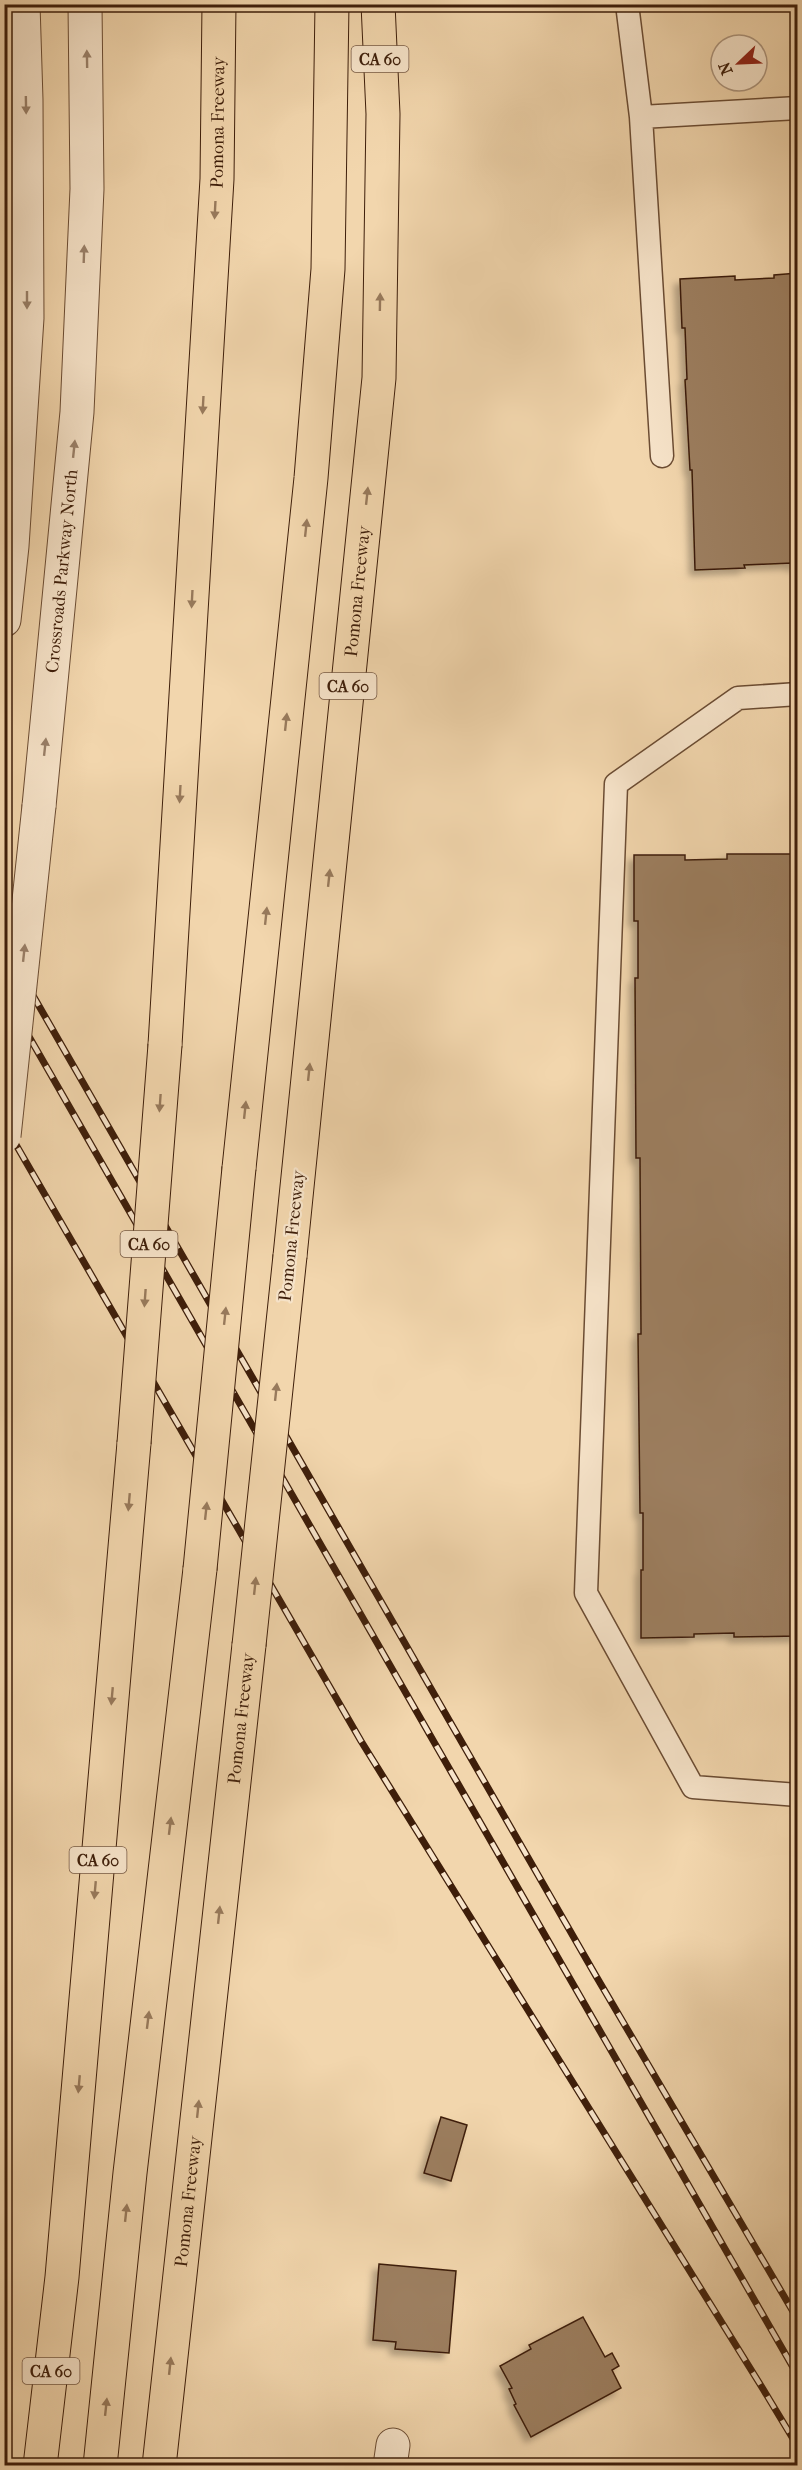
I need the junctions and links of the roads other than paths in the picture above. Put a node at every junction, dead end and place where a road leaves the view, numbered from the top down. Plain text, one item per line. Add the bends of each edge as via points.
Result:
1 (23, 4) edge
2 (85, 4) edge
3 (219, 4) edge
4 (332, 4) edge
5 (378, 4) edge
6 (394, 4) edge
7 (627, 4) edge
8 (798, 108) edge
9 (383, 114) junction
10 (641, 117) junction
11 (662, 456) dead end
12 (4, 620) edge
13 (798, 694) edge
14 (4, 1136) edge
15 (798, 1795) edge
16 (62, 2277) junction
17 (25, 2466) edge
18 (40, 2466) edge
19 (100, 2466) edge
20 (159, 2466) edge

1 -> 12 street via 27,318
14 -> 2 street, Crossroads Parkway North, bridge via 77,412 87,189
3 -> 16 highway, Pomona Freeway / CA 60, bridge via 217,179 165,1045
19 -> 4 highway, bridge via 200,1569 311,478 328,269
5 - 9 highway, Pomona Freeway / CA 60
6 - 9 highway
7 - 10 lane
8 - 10 lane
20 -> 9 highway, Pomona Freeway / CA 60, bridge via 249,1645 380,378
10 - 11 lane
13 - 15 lane via 738,698 616,784 586,1593 693,1788
16 - 17 highway
16 - 18 highway, Pomona Freeway / CA 60

